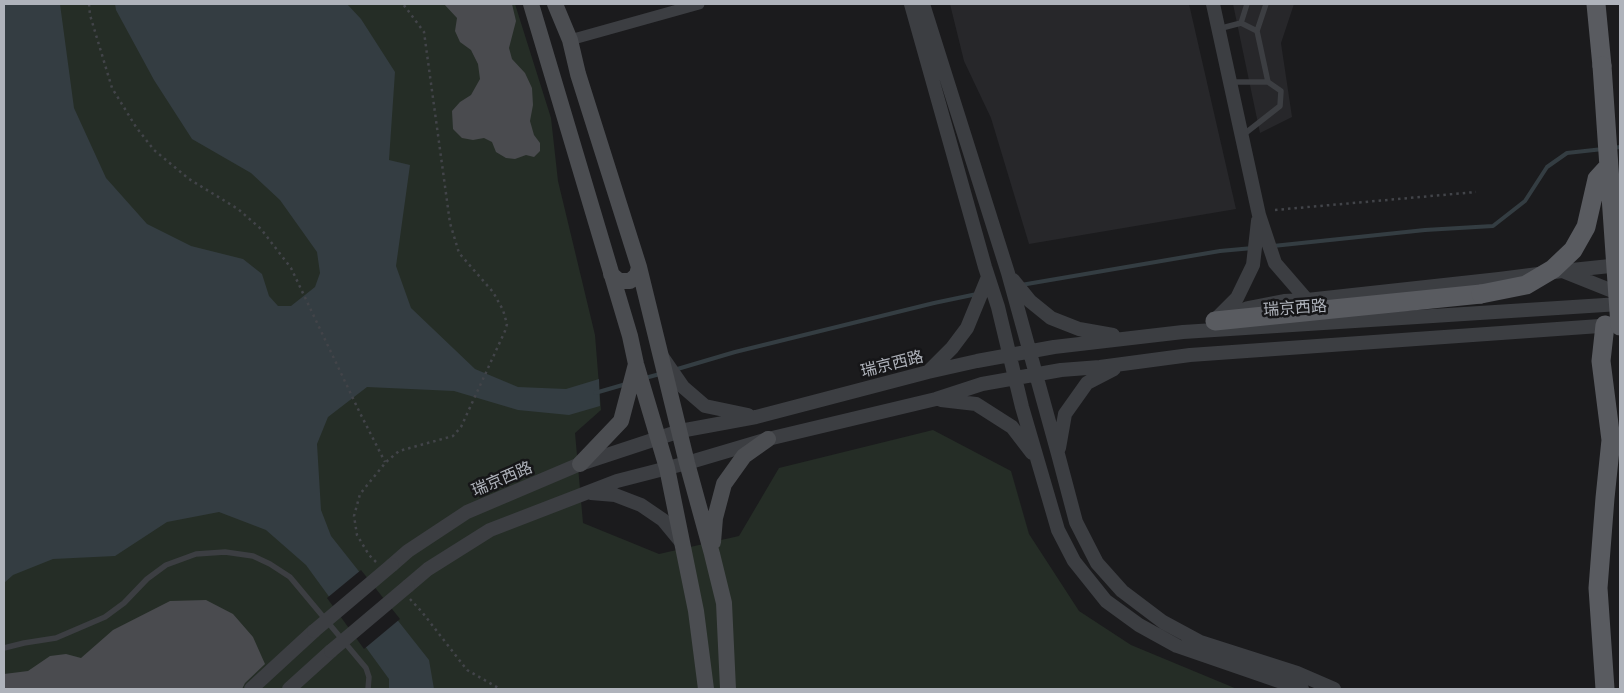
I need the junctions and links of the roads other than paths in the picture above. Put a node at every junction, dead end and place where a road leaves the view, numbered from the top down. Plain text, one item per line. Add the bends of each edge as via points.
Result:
1 (531, 4) edge
2 (555, 4) edge
3 (698, 4) edge
4 (911, 4) edge
5 (923, 4) edge
6 (1213, 4) edge
7 (1247, 4) edge
8 (1266, 4) edge
9 (1596, 4) edge
10 (1241, 23) junction
11 (1218, 29) junction
12 (1257, 31) junction
13 (570, 40) junction
14 (1230, 82) junction
15 (1268, 82) junction
16 (1242, 136) junction
17 (1608, 167) junction
18 (1259, 216) junction
19 (1620, 265) edge
20 (640, 267) junction
21 (1562, 271) junction
22 (987, 272) junction
23 (611, 274) junction
24 (1620, 294) edge
25 (1307, 300) junction
26 (1024, 302) junction
27 (1620, 304) edge
28 (1214, 321) junction
29 (1615, 325) edge
30 (1183, 332) junction
31 (1129, 337) junction
32 (1030, 351) junction
33 (1010, 355) junction
34 (662, 357) junction
35 (636, 364) junction
36 (1122, 364) junction
37 (928, 372) junction
38 (1036, 374) junction
39 (1015, 378) junction
40 (936, 399) junction
41 (756, 417) junction
42 (680, 431) junction
43 (658, 438) junction
44 (768, 439) junction
45 (1058, 454) junction
46 (1038, 461) junction
47 (687, 463) junction
48 (580, 464) junction
49 (667, 468) junction
50 (588, 492) junction
51 (683, 545) junction
52 (712, 554) junction
53 (724, 603) junction
54 (696, 611) junction
55 (4, 648) edge
56 (251, 689) edge
57 (289, 689) edge
58 (368, 689) edge
59 (706, 689) edge
60 (728, 689) edge
61 (1302, 689) edge
62 (1334, 689) edge
63 (1604, 689) edge

1 - 23 main road
2 - 13 main road
3 - 13 street
4 - 22 street
5 - 26 street via 1007,269
6 - 11 street
7 - 10 lane
8 - 12 lane
9 - 17 main road, bridge
10 - 11 lane
10 - 12 lane
11 - 14 street
12 - 15 lane
13 - 20 main road
14 - 15 lane
14 - 16 street
15 - 16 lane via 1281,91 1280,106
16 - 18 street
17 - 28 main road, bridge via 1597,179 1586,227 1573,250 1553,269 1526,285 1481,294
17 - 29 main road, bridge
18 - 25 street via 1275,263
18 - 28 street via 1253,265 1237,298
19 - 21 street
20 - 23 main road via 630,282 620,281
20 - 34 main road
21 - 24 street
21 - 25 street
22 - 33 street
22 - 37 street via 967,328
23 - 35 main road
25 - 28 street via 1248,308
26 - 31 street via 1079,329
26 - 32 street
27 - 30 street, 瑞京西路
28 - 30 street
29 - 36 street via 1190,355
29 - 63 main road via 1601,361 1610,440 1598,588
30 - 31 street, 瑞京西路
31 - 32 street, 瑞京西路
32 - 33 street, 瑞京西路
32 - 38 street
33 - 37 street, 瑞京西路
33 - 39 street
34 - 41 street via 683,387 705,406
34 - 42 main road
35 - 43 main road
35 - 48 main road via 621,421
36 - 38 street
36 - 45 street via 1088,383 1065,414
37 - 41 street, 瑞京西路
38 - 39 street
38 - 45 street
39 - 40 street via 982,384
39 - 46 street
40 - 44 street
40 - 46 street via 976,404 1012,427
41 - 42 street, 瑞京西路
42 - 43 street, 瑞京西路
42 - 47 main road
43 - 48 street, 瑞京西路
43 - 49 main road
44 - 47 street
44 - 52 main road via 744,456 724,484 715,518
45 - 62 street via 1076,522 1097,563 1122,591 1163,622 1200,642 1297,673
46 - 61 street via 1058,530 1074,561 1106,600 1139,625 1177,646
47 - 49 street
47 - 52 main road
48 - 56 street, 瑞京西路, bridge via 467,512 408,551
49 - 50 street
49 - 51 main road
50 - 51 street via 615,494 641,505 663,520
50 - 57 street, bridge via 490,530 428,570
51 - 54 main road
52 - 53 main road
53 - 54 main road via 716,594 705,593 698,599
53 - 60 main road
54 - 59 main road
55 - 58 lane via 56,638 105,617 166,565 196,554 225,552 253,556 290,577 366,668

